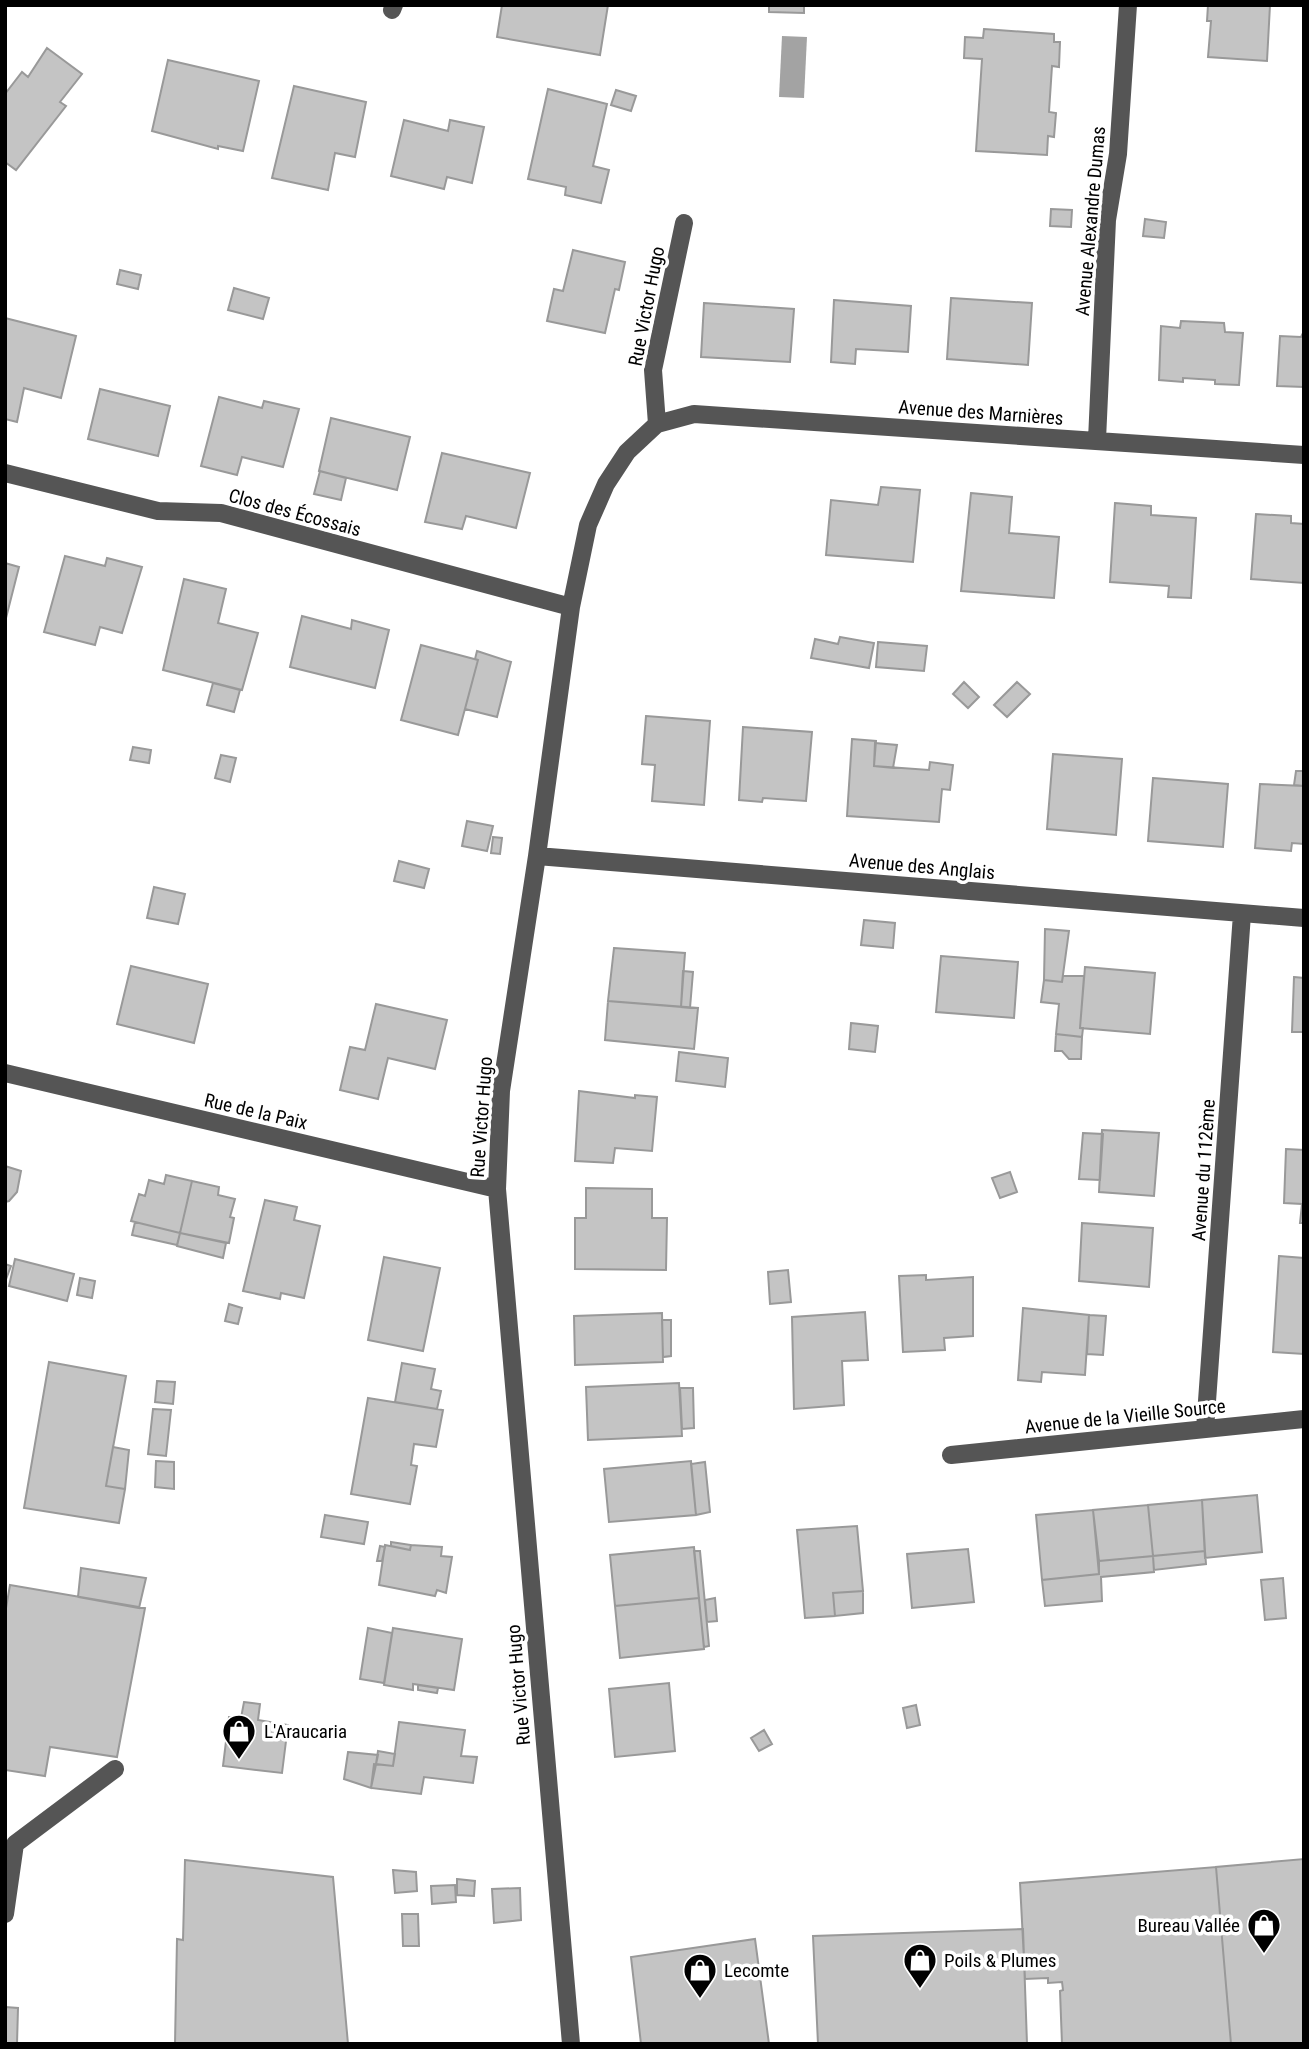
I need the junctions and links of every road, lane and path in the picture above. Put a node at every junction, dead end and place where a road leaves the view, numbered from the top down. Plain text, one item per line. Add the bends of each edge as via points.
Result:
1 (1128, 5) edge
2 (684, 223) dead end
3 (657, 424) junction
4 (1097, 440) junction
5 (1304, 455) edge
6 (5, 473) edge
7 (571, 607) junction
8 (537, 856) junction
9 (1242, 914) junction
10 (1304, 918) edge
11 (5, 1073) edge
12 (497, 1189) junction
13 (1304, 1419) edge
14 (1205, 1429) junction
15 (951, 1455) dead end
16 (115, 1769) dead end
17 (5, 1914) edge
18 (571, 2044) edge

1 - 4 street, Avenue Alexandre Dumas via 1118,154 1107,220
2 - 3 street, Rue Victor Hugo via 653,370
3 - 4 street, Avenue des Marnières via 694,414
3 - 7 street, Rue Victor Hugo via 627,452 606,484 588,526
4 - 5 street, Avenue des Marnières
6 - 7 street, Clos des Écossais via 158,511 221,513
7 - 8 street, Rue Victor Hugo
8 - 9 street, Avenue des Anglais
8 - 12 street, Rue Victor Hugo via 501,1091
9 - 10 street, Avenue des Anglais
9 - 14 street, Avenue du 112ème
11 - 12 street, Rue de la Paix
12 - 18 street, Rue Victor Hugo
13 - 14 street, Avenue de la Vieille Source
14 - 15 street, Avenue de la Vieille Source
16 - 17 street via 15,1844

